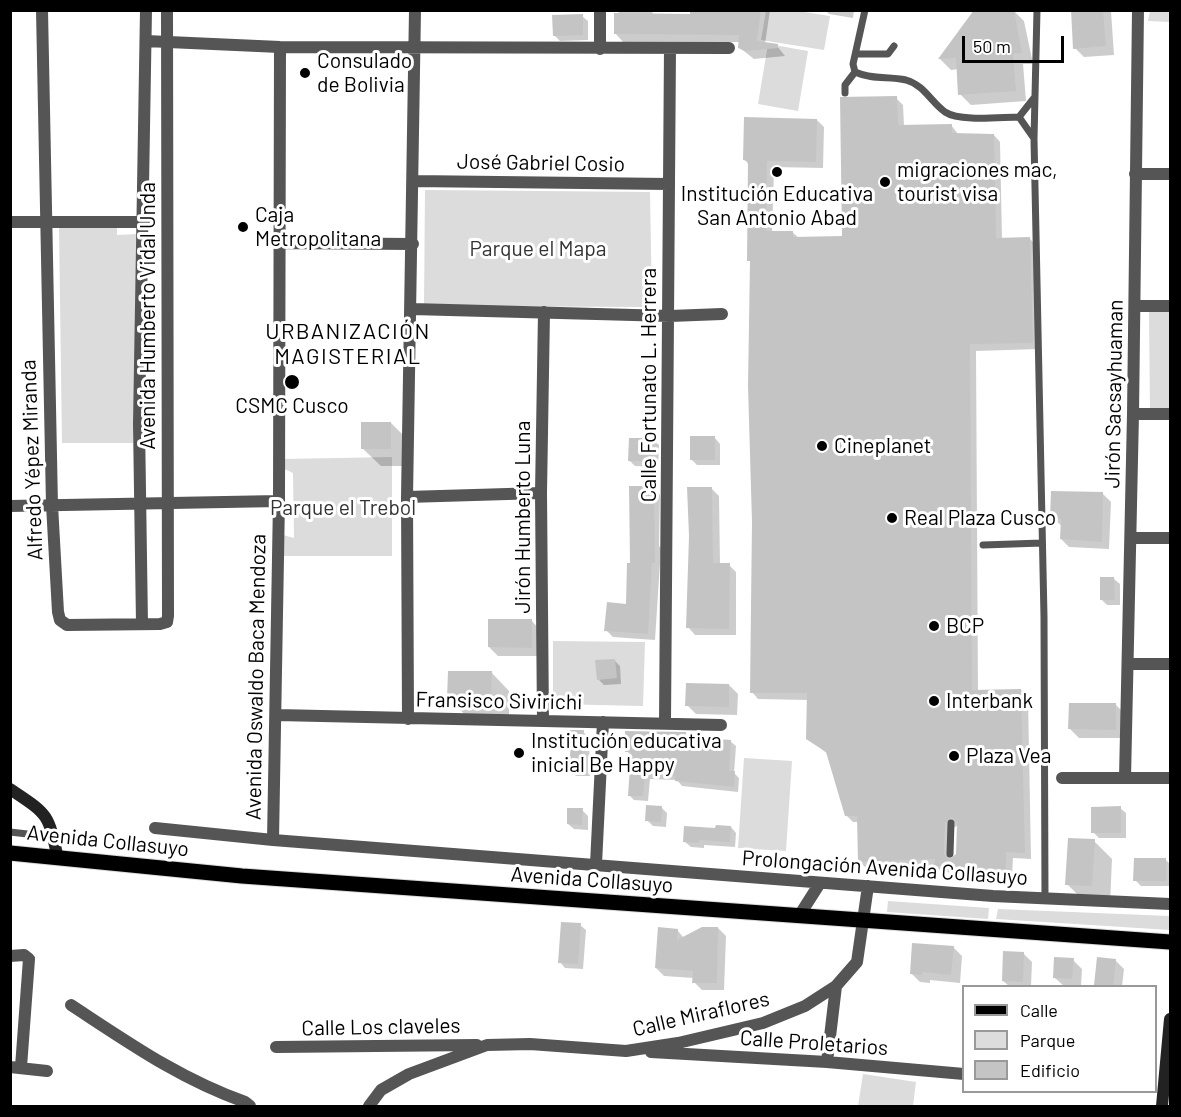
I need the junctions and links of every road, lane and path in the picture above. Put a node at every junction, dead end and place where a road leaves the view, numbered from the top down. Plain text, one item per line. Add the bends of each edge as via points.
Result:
1 (42, 10) edge
2 (146, 10) edge
3 (167, 10) edge
4 (415, 10) edge
5 (600, 10) edge
6 (873, 10) edge
7 (1037, 10) edge
8 (1137, 10) edge
9 (865, 13) edge
10 (146, 41) junction
11 (167, 43) junction
12 (414, 46) junction
13 (894, 46) dead end
14 (280, 47) junction
15 (670, 48) junction
16 (729, 48) dead end
17 (600, 49) junction
18 (856, 54) junction
19 (855, 72) junction
20 (845, 93) dead end
21 (1035, 95) junction
22 (1019, 117) junction
23 (1034, 139) junction
24 (1135, 174) junction
25 (1170, 174) edge
26 (413, 182) junction
27 (669, 184) junction
28 (45, 221) junction
29 (10, 222) edge
30 (144, 222) junction
31 (279, 243) junction
32 (412, 244) junction
33 (1135, 306) junction
34 (1170, 306) edge
35 (412, 309) junction
36 (544, 312) junction
37 (722, 314) dead end
38 (670, 316) junction
39 (1133, 414) junction
40 (1170, 414) edge
41 (541, 493) junction
42 (407, 497) junction
43 (279, 501) junction
44 (168, 503) junction
45 (140, 504) junction
46 (51, 505) junction
47 (10, 506) edge
48 (1131, 538) junction
49 (1170, 538) edge
50 (1042, 543) junction
51 (983, 545) dead end
52 (142, 624) junction
53 (1128, 664) junction
54 (1170, 664) edge
55 (277, 715) junction
56 (408, 719) junction
57 (543, 721) junction
58 (603, 722) junction
59 (665, 722) junction
60 (721, 725) dead end
61 (1062, 778) dead end
62 (1125, 778) junction
63 (1170, 778) edge
64 (10, 789) edge
65 (951, 823) dead end
66 (155, 828) dead end
67 (10, 832) edge
68 (53, 837) junction
69 (273, 840) junction
70 (10, 853) edge
71 (951, 854) dead end
72 (58, 859) junction
73 (596, 864) junction
74 (820, 883) junction
75 (868, 886) junction
76 (1045, 899) junction
77 (1170, 904) edge
78 (799, 916) junction
79 (864, 921) junction
80 (1170, 942) edge
81 (10, 956) edge
82 (836, 986) junction
83 (72, 1005) dead end
84 (1170, 1019) edge
85 (487, 1045) junction
86 (276, 1047) dead end
87 (626, 1051) junction
88 (827, 1062) junction
89 (1168, 1063) edge
90 (16, 1067) edge
91 (47, 1071) dead end
92 (962, 1074) edge
93 (1158, 1092) edge
94 (250, 1107) edge
95 (369, 1107) edge
96 (1162, 1107) edge

1 - 28 street, Alfredo Yépez Miranda
2 - 10 street, Avenida Humberto Vidal Unda
3 - 11 street, Avenida Humberto Vidal Unda
4 - 12 street
5 - 17 street
6 - 9 lane
7 - 21 lane
8 - 24 street, Jirón Sacsayhuaman
9 - 18 lane
10 - 11 street
10 - 30 street, Avenida Humberto Vidal Unda
11 - 14 street
11 - 44 street, Avenida Humberto Vidal Unda
12 - 14 street
12 - 17 street
12 - 26 street
13 - 18 lane via 888,54
14 - 31 street, Avenida Oswaldo Baca Mendoza
15 - 16 street
15 - 17 street
15 - 27 street, Calle Fortunato L. Herrera
18 - 19 lane
19 - 20 lane via 845,85
19 - 22 lane via 868,78 905,80 918,85 946,112 957,117
21 - 22 lane
21 - 23 lane
22 - 23 lane
23 - 50 lane
24 - 25 street
24 - 33 street, Jirón Sacsayhuaman
26 - 27 street, José Gabriel Cosio
26 - 32 street
27 - 38 street, Calle Fortunato L. Herrera
28 - 29 street
28 - 30 street
28 - 46 street, Alfredo Yépez Miranda
30 - 45 street, Avenida Humberto Vidal Unda
31 - 32 street
31 - 43 street, Avenida Oswaldo Baca Mendoza
32 - 35 street
33 - 34 street
33 - 39 street, Jirón Sacsayhuaman
35 - 36 street
35 - 42 street
36 - 38 street
36 - 41 street, Jirón Humberto Luna
37 - 38 street
38 - 59 street, Calle Fortunato L. Herrera
39 - 40 street
39 - 48 street, Jirón Sacsayhuaman
41 - 42 street
41 - 57 street, Jirón Humberto Luna
42 - 56 street
43 - 44 street
43 - 55 street, Avenida Oswaldo Baca Mendoza
44 - 45 street
44 - 52 street, Avenida Humberto Vidal Unda via 167,622
45 - 46 street
45 - 52 street, Avenida Humberto Vidal Unda
46 - 47 street
46 - 52 street, Alfredo Yépez Miranda via 60,620 67,625
48 - 49 street
48 - 53 street, Jirón Sacsayhuaman
50 - 51 lane
50 - 76 lane
53 - 54 street
53 - 62 street, Jirón Sacsayhuaman
55 - 56 street, Fransisco Sivirichi
55 - 69 street, Avenida Oswaldo Baca Mendoza
56 - 57 street, Fransisco Sivirichi
57 - 58 street, Fransisco Sivirichi
58 - 59 street, Fransisco Sivirichi
58 - 73 street
59 - 60 street, Fransisco Sivirichi
61 - 62 street
62 - 63 street
64 - 68 street via 43,811
65 - 71 lane
66 - 69 street, Prolongación Avenida Collasuyo
67 - 68 lane
68 - 72 street
69 - 73 street, Prolongación Avenida Collasuyo
70 - 72 main road, Avenida Collasuyo
72 - 78 main road, Avenida Collasuyo
73 - 74 street, Prolongación Avenida Collasuyo
74 - 75 street, Prolongación Avenida Collasuyo
74 - 78 street
75 - 76 street, Prolongación Avenida Collasuyo
75 - 79 street, Calle Miraflores
76 - 77 street, Prolongación Avenida Collasuyo
78 - 79 main road, Avenida Collasuyo
79 - 80 main road, Avenida Collasuyo
79 - 82 street, Calle Miraflores via 857,962
81 - 90 street via 24,955 29,959
82 - 87 street, Calle Miraflores via 806,1006 763,1023
82 - 88 street
83 - 94 street via 158,1063
84 - 89 street
85 - 86 street, Calle Los claveles
85 - 87 street, Calle Miraflores
85 - 95 street, Calle Miraflores via 409,1074 381,1090
87 - 88 street, Calle Proletarios
88 - 92 street, Calle Proletarios
89 - 93 street
90 - 91 street
93 - 96 street

